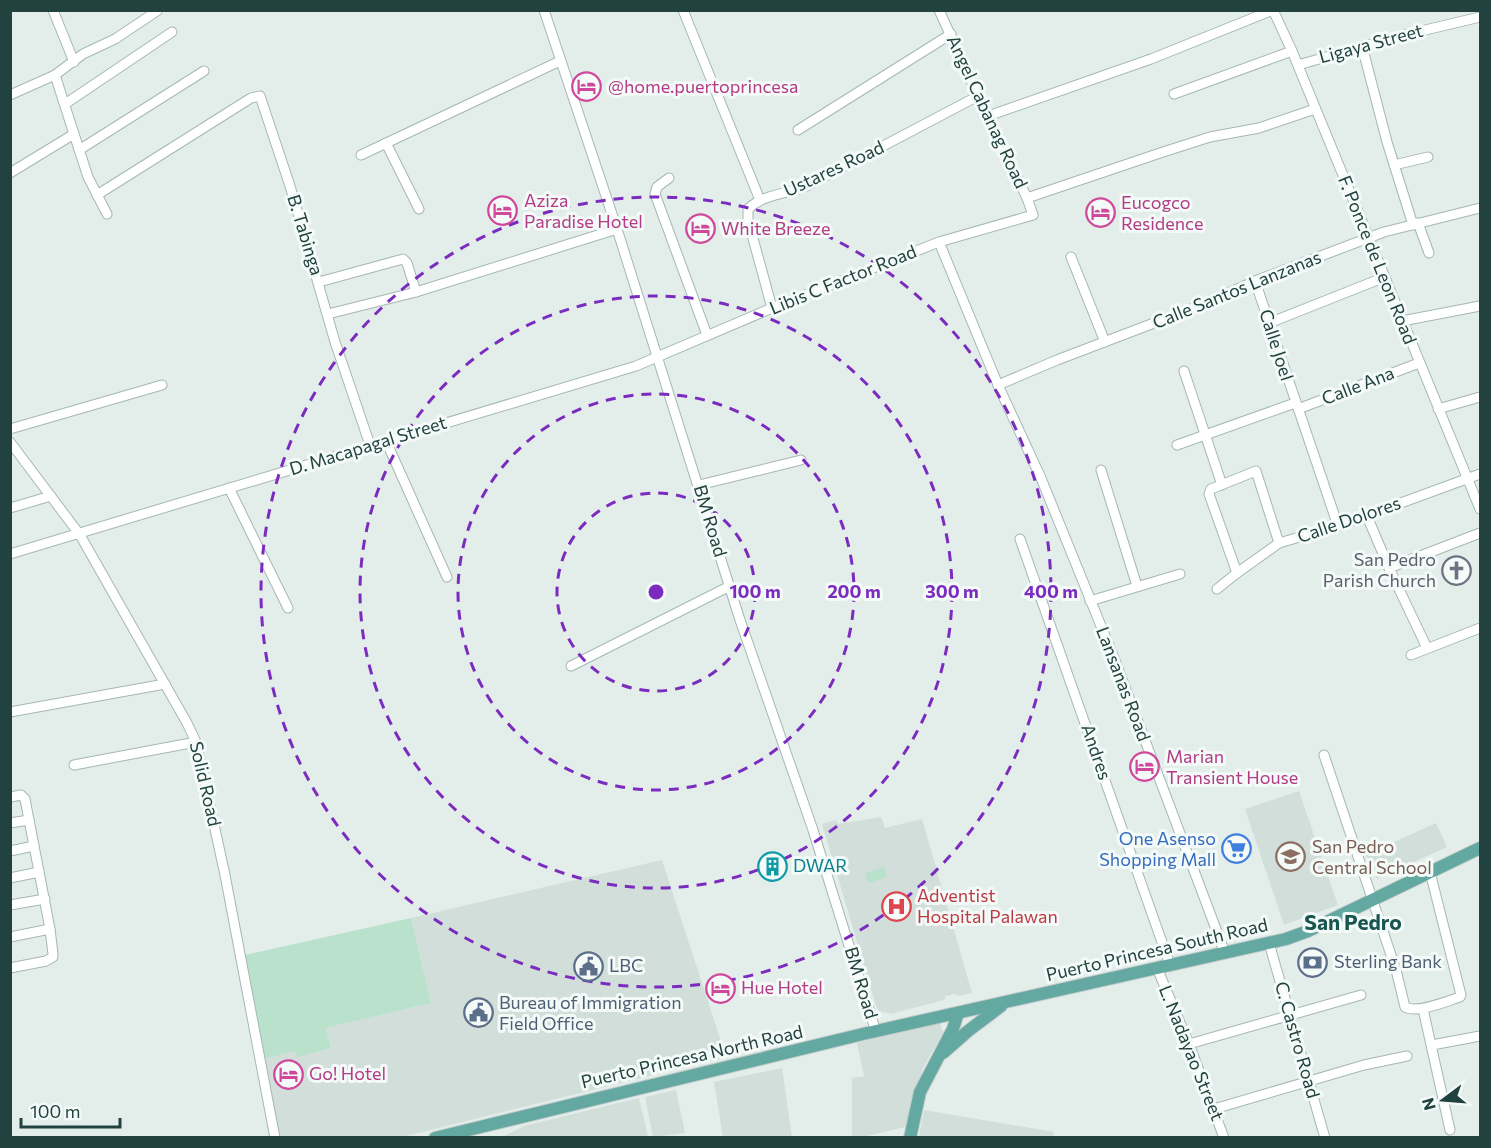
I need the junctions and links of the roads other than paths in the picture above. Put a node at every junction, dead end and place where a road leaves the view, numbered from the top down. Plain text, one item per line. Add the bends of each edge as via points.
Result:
1 (53, 10) edge
2 (683, 10) edge
3 (939, 10) edge
4 (1273, 10) edge
5 (158, 11) edge
6 (544, 11) edge
7 (1480, 17) edge
8 (172, 32) dead end
9 (951, 34) junction
10 (1362, 46) junction
11 (1292, 51) junction
12 (560, 61) junction
13 (74, 62) junction
14 (1298, 65) junction
15 (204, 71) dead end
16 (55, 75) junction
17 (1174, 94) dead end
18 (10, 95) edge
19 (978, 96) junction
20 (65, 104) junction
21 (1315, 109) junction
22 (988, 116) junction
23 (798, 130) dead end
24 (74, 134) junction
25 (387, 142) junction
26 (79, 150) junction
27 (361, 155) dead end
28 (1428, 157) dead end
29 (1394, 165) junction
30 (10, 173) edge
31 (669, 178) dead end
32 (97, 195) junction
33 (1027, 198) junction
34 (760, 200) junction
35 (419, 209) dead end
36 (1480, 211) edge
37 (107, 214) dead end
38 (1032, 215) joint
39 (1415, 224) junction
40 (617, 229) junction
41 (1369, 238) junction
42 (939, 242) junction
43 (1429, 253) dead end
44 (1071, 257) dead end
45 (1385, 277) junction
46 (1255, 281) junction
47 (319, 282) junction
48 (416, 292) junction
49 (1480, 306) edge
50 (772, 308) junction
51 (328, 314) junction
52 (1402, 321) junction
53 (1269, 323) junction
54 (707, 335) junction
55 (1105, 342) junction
56 (657, 356) junction
57 (1419, 363) junction
58 (1184, 371) dead end
59 (162, 385) dead end
60 (998, 385) junction
61 (1480, 398) edge
62 (1297, 406) junction
63 (1438, 409) junction
64 (10, 429) edge
65 (1205, 434) junction
66 (386, 441) junction
67 (10, 442) edge
68 (1178, 445) dead end
69 (370, 446) junction
70 (801, 460) dead end
71 (1101, 470) dead end
72 (1480, 474) edge
73 (1467, 478) junction
74 (699, 485) junction
75 (1222, 485) junction
76 (229, 488) junction
77 (51, 496) junction
78 (1478, 498) edge
79 (10, 507) edge
80 (1480, 509) edge
81 (1367, 516) junction
82 (1338, 526) junction
83 (1480, 533) edge
84 (80, 535) junction
85 (1020, 539) dead end
86 (1279, 543) junction
87 (10, 554) edge
88 (1389, 568) junction
89 (1237, 573) junction
90 (1180, 574) dead end
91 (447, 577) dead end
92 (730, 586) junction
93 (1137, 586) junction
94 (1217, 589) dead end
95 (1090, 601) junction
96 (288, 608) dead end
97 (1480, 628) edge
98 (1427, 648) junction
99 (1411, 655) dead end
100 (571, 666) dead end
101 (165, 684) junction
102 (10, 711) edge
103 (196, 742) junction
104 (1324, 755) dead end
105 (74, 765) dead end
106 (10, 797) edge
107 (29, 820) junction
108 (10, 823) edge
109 (34, 846) junction
110 (1480, 848) edge
111 (10, 851) edge
112 (1430, 872) junction
113 (39, 873) junction
114 (10, 878) edge
115 (45, 899) junction
116 (1373, 900) junction
117 (10, 905) edge
118 (50, 929) junction
119 (10, 937) edge
120 (1269, 943) junction
121 (1225, 953) junction
122 (1170, 965) junction
123 (10, 968) edge
124 (1157, 968) junction
125 (1361, 995) dead end
126 (1005, 1003) junction
127 (1423, 1008) junction
128 (958, 1013) junction
129 (1290, 1015) junction
130 (876, 1032) junction
131 (1480, 1036) edge
132 (1189, 1044) junction
133 (1432, 1046) junction
134 (1407, 1056) dead end
135 (937, 1058) junction
136 (1308, 1080) junction
137 (1214, 1109) junction
138 (1450, 1130) dead end
139 (275, 1137) edge
140 (435, 1137) edge
141 (910, 1137) edge
142 (1224, 1137) edge
143 (1322, 1137) edge

1 - 13 street
2 - 34 street
3 - 9 street, Angel Cabanag Road
4 - 11 street, F. Ponce de Leon Road
4 - 22 street via 1151,59
5 - 13 street
6 - 12 street, BM Road
7 - 10 street, Ligaya Street
8 - 20 street
9 - 19 street, Angel Cabanag Road
9 - 23 street
10 - 14 street, Ligaya Street
10 - 29 street
11 - 14 street, F. Ponce de Leon Road
11 - 17 street
12 - 25 street
12 - 40 street, BM Road
13 - 16 street
14 - 21 street, F. Ponce de Leon Road
15 - 26 street
16 - 18 street
16 - 20 street
19 - 22 street, Angel Cabanag Road
19 - 34 street, Ustares Road via 807,186
20 - 24 street
21 - 33 street via 1259,128 1163,152
21 - 41 street, F. Ponce de Leon Road
22 - 33 street, Angel Cabanag Road
24 - 26 street
24 - 30 street
25 - 27 street
25 - 35 street
26 - 32 street
28 - 29 street
29 - 39 street
31 - 54 street via 657,187 655,194
32 - 37 street
32 - 47 street, B. Tabinga via 258,95
33 - 38 street, Angel Cabanag Road
34 - 50 street, Ustares Road via 747,214
36 - 39 street, Calle Santos Lanzanas
38 - 42 street, Libis C Factor Road
39 - 41 street, Calle Santos Lanzanas
39 - 43 street
40 - 48 street
40 - 56 street, BM Road
41 - 45 street, F. Ponce de Leon Road
41 - 46 street, Calle Santos Lanzanas
42 - 50 street, Libis C Factor Road
42 - 60 street, Lansanas Road
44 - 55 street
45 - 52 street, F. Ponce de Leon Road
45 - 53 street
46 - 53 street, Calle Joel
46 - 55 street, Calle Santos Lanzanas
47 - 48 street via 403,259
47 - 51 street, B. Tabinga
48 - 51 street
49 - 52 street
50 - 54 street, Libis C Factor Road
51 - 69 street, B. Tabinga
52 - 57 street, F. Ponce de Leon Road
53 - 62 street, Calle Joel
54 - 56 street, Libis C Factor Road
55 - 60 street, Calle Santos Lanzanas
56 - 66 street, D. Macapagal Street via 636,366
56 - 74 street, BM Road
57 - 62 street, Calle Ana
57 - 63 street, F. Ponce de Leon Road
58 - 65 street
59 - 64 street
60 - 95 street, Lansanas Road via 1041,478
61 - 63 street
62 - 65 street, Calle Ana
62 - 82 street, Calle Joel
63 - 73 street, F. Ponce de Leon Road
65 - 68 street, Calle Ana
65 - 75 street
66 - 69 street, D. Macapagal Street
66 - 91 street
67 - 77 street, Solid Road
69 - 76 street, D. Macapagal Street
70 - 74 street
71 - 93 street
72 - 73 street, Calle Dolores
73 - 78 street, F. Ponce de Leon Road
73 - 81 street, Calle Dolores
74 - 92 street, BM Road
75 - 86 street via 1257,472
75 - 89 street via 1209,494
76 - 84 street, D. Macapagal Street
76 - 96 street
77 - 79 street
77 - 84 street, Solid Road
78 - 80 street, F. Ponce de Leon Road
81 - 82 street, Calle Dolores
81 - 88 street
82 - 86 street, Calle Dolores
83 - 88 street
84 - 87 street, D. Macapagal Street
84 - 101 street, Solid Road
85 - 122 street, Andres
86 - 89 street, Calle Dolores
88 - 98 street
89 - 94 street, Calle Dolores
90 - 93 street
92 - 100 street
92 - 130 street, BM Road
93 - 95 street
95 - 121 street, Lansanas Road
97 - 98 street
98 - 99 street
101 - 102 street
101 - 103 street, Solid Road
103 - 105 street
103 - 139 street, Solid Road
104 - 116 street
106 - 107 street via 22,796
107 - 108 street
107 - 109 street
109 - 111 street
109 - 113 street
110 - 112 main road, Puerto Princesa South Road
112 - 116 main road, Puerto Princesa South Road
112 - 127 street via 1461,994
113 - 114 street
113 - 115 street
115 - 117 street
115 - 118 street
116 - 120 main road, Puerto Princesa South Road
116 - 127 street via 1406,1007
118 - 119 street
118 - 123 street via 52,957
120 - 121 main road, Puerto Princesa South Road
120 - 129 street, C. Castro Road
121 - 122 main road, Puerto Princesa South Road
122 - 124 main road, Puerto Princesa South Road
124 - 126 main road, Puerto Princesa South Road
124 - 132 street, L. Nadayao Street
125 - 129 street
126 - 128 main road, Puerto Princesa South Road
126 - 135 main road
127 - 133 street
128 - 130 main road, Puerto Princesa North Road
128 - 135 main road
129 - 132 street
129 - 136 street, C. Castro Road
130 - 140 main road, Puerto Princesa North Road
131 - 133 street
132 - 137 street, L. Nadayao Street
133 - 138 street
134 - 136 street
135 - 141 main road via 920,1092
136 - 137 street
136 - 143 street, C. Castro Road
137 - 142 street, L. Nadayao Street

